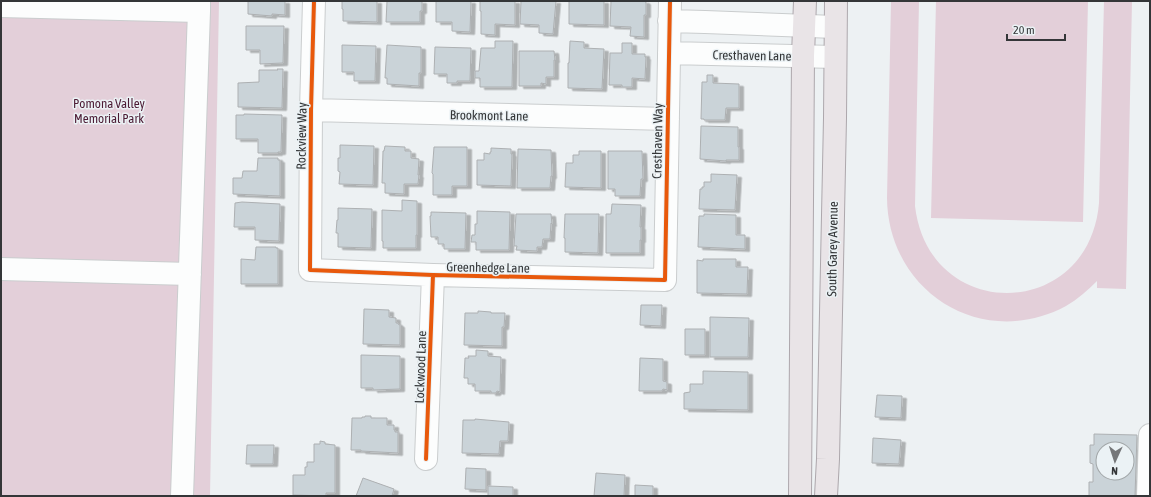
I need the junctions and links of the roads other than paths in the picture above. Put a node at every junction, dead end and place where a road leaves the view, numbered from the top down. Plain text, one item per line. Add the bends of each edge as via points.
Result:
1 (314, 1) edge
2 (805, 1) edge
3 (836, 1) edge
4 (1, 6) edge
5 (199, 6) edge
6 (670, 11) edge
7 (804, 26) junction
8 (835, 27) junction
9 (669, 53) junction
10 (803, 56) junction
11 (835, 57) junction
12 (310, 110) junction
13 (668, 119) junction
14 (1, 269) edge
15 (310, 270) joint
16 (190, 274) junction
17 (433, 275) junction
18 (665, 280) joint
19 (1150, 435) edge
20 (426, 459) dead end
21 (182, 496) edge
22 (800, 496) edge
23 (826, 496) edge
24 (1148, 496) edge

1 - 12 street, Rockview Way
2 - 7 main road
3 - 8 main road, South Garey Avenue
4 - 5 street
5 - 16 street
6 - 7 street via 705,22
6 - 9 street, Cresthaven Way
7 - 8 street
7 - 10 main road
8 - 11 main road, South Garey Avenue
9 - 10 street, Cresthaven Lane
9 - 13 street, Cresthaven Way
10 - 11 street, Cresthaven Lane
10 - 22 main road
11 - 23 main road, South Garey Avenue
12 - 13 street, Brookmont Lane
12 - 15 street, Rockview Way
13 - 18 street, Cresthaven Way
14 - 16 street
15 - 17 street, Greenhedge Lane
16 - 21 street
17 - 18 street, Greenhedge Lane
17 - 20 street, Lockwood Lane
19 - 24 street

